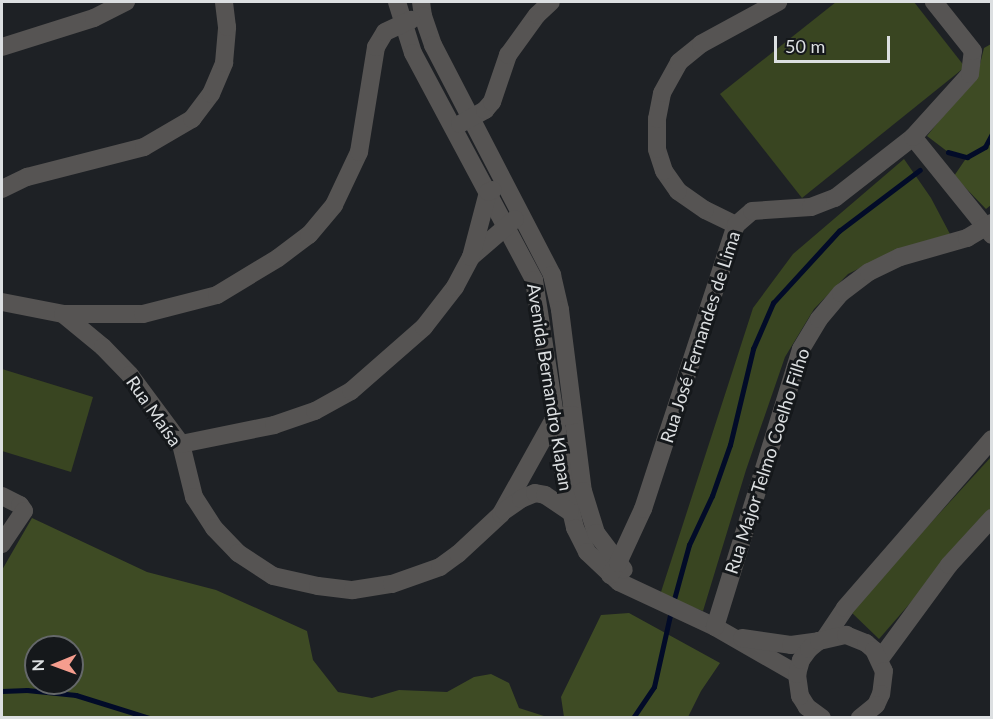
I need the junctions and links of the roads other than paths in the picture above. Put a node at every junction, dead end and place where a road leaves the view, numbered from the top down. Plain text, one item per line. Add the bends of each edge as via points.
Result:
1 (126, 2) edge
2 (224, 2) edge
3 (397, 2) edge
4 (551, 2) edge
5 (778, 2) edge
6 (934, 2) edge
7 (422, 9) edge
8 (401, 22) junction
9 (2, 47) edge
10 (469, 119) junction
11 (453, 128) junction
12 (913, 137) junction
13 (505, 183) junction
14 (2, 189) edge
15 (488, 192) junction
16 (514, 220) junction
17 (736, 225) junction
18 (990, 228) edge
19 (471, 257) junction
20 (2, 302) edge
21 (63, 314) junction
22 (564, 416) junction
23 (992, 439) edge
24 (181, 444) junction
25 (2, 496) edge
26 (570, 512) junction
27 (501, 514) junction
28 (992, 518) edge
29 (635, 527) junction
30 (596, 533) junction
31 (2, 544) edge
32 (614, 569) junction
33 (715, 628) junction
34 (822, 639) junction
35 (880, 659) junction
36 (797, 674) junction
37 (800, 696) junction
38 (864, 716) edge
39 (797, 717) edge
40 (822, 717) edge

1 - 9 street via 94,18
2 - 14 street via 224,63 211,94 192,119 144,147 27,177
3 - 8 street, Avenida Bernandro Klapan
4 - 10 street via 508,55 492,102
5 - 17 street via 701,44 679,62 663,88 657,119 657,149 664,171 678,191
6 - 12 street, Rua José Fernandes de Lima via 973,51 970,74
7 - 8 street
7 - 10 street, Avenida Bernandro Klapan via 433,45
8 - 11 street, Avenida Bernandro Klapan
8 - 21 street via 385,32 376,47 359,152 334,205 309,235 217,296 143,314
10 - 11 street
10 - 13 street, Avenida Bernandro Klapan
11 - 15 street, Avenida Bernandro Klapan
12 - 17 street, Rua José Fernandes de Lima via 822,205 752,211
12 - 18 street
13 - 15 street
13 - 16 street, Avenida Bernandro Klapan
15 - 16 street, Avenida Bernandro Klapan
15 - 19 street
16 - 19 street
16 - 22 street, Avenida Bernandro Klapan via 552,275 560,310
17 - 29 street, Rua José Fernandes de Lima
18 - 33 street, Rua Major Telmo Coelho Filho via 900,257 869,272 841,293 819,319 801,349
19 - 24 street via 455,287 424,327 351,391 315,411 273,425
20 - 21 street, Rua Maísa
21 - 24 street, Rua Maísa via 130,375
22 - 26 street, Avenida Bernandro Klapan
22 - 27 street, Rua Maísa
22 - 30 street, Avenida Bernandro Klapan
23 - 34 street
24 - 27 street, Rua Maísa via 194,497 214,528 238,553 273,576 318,586 353,590 426,574 458,554
25 - 31 street via 24,511
26 - 27 street via 545,495 535,494
26 - 32 street, Avenida Bernandro Klapan via 587,552
28 - 35 street via 949,565
29 - 30 street via 620,535
29 - 32 street, Rua José Fernandes de Lima
30 - 32 street, Avenida Bernandro Klapan
32 - 33 street, Avenida Bernandro Klapan via 646,594
33 - 34 street, Avenida Bernandro Klapan via 791,645
33 - 36 street, Avenida Bernandro Klapan
34 - 35 street, Avenida Bernandro Klapan via 846,635 856,638
34 - 36 street via 808,649
35 - 38 street via 884,677 881,694
36 - 37 street
37 - 39 street
37 - 40 street via 807,707

